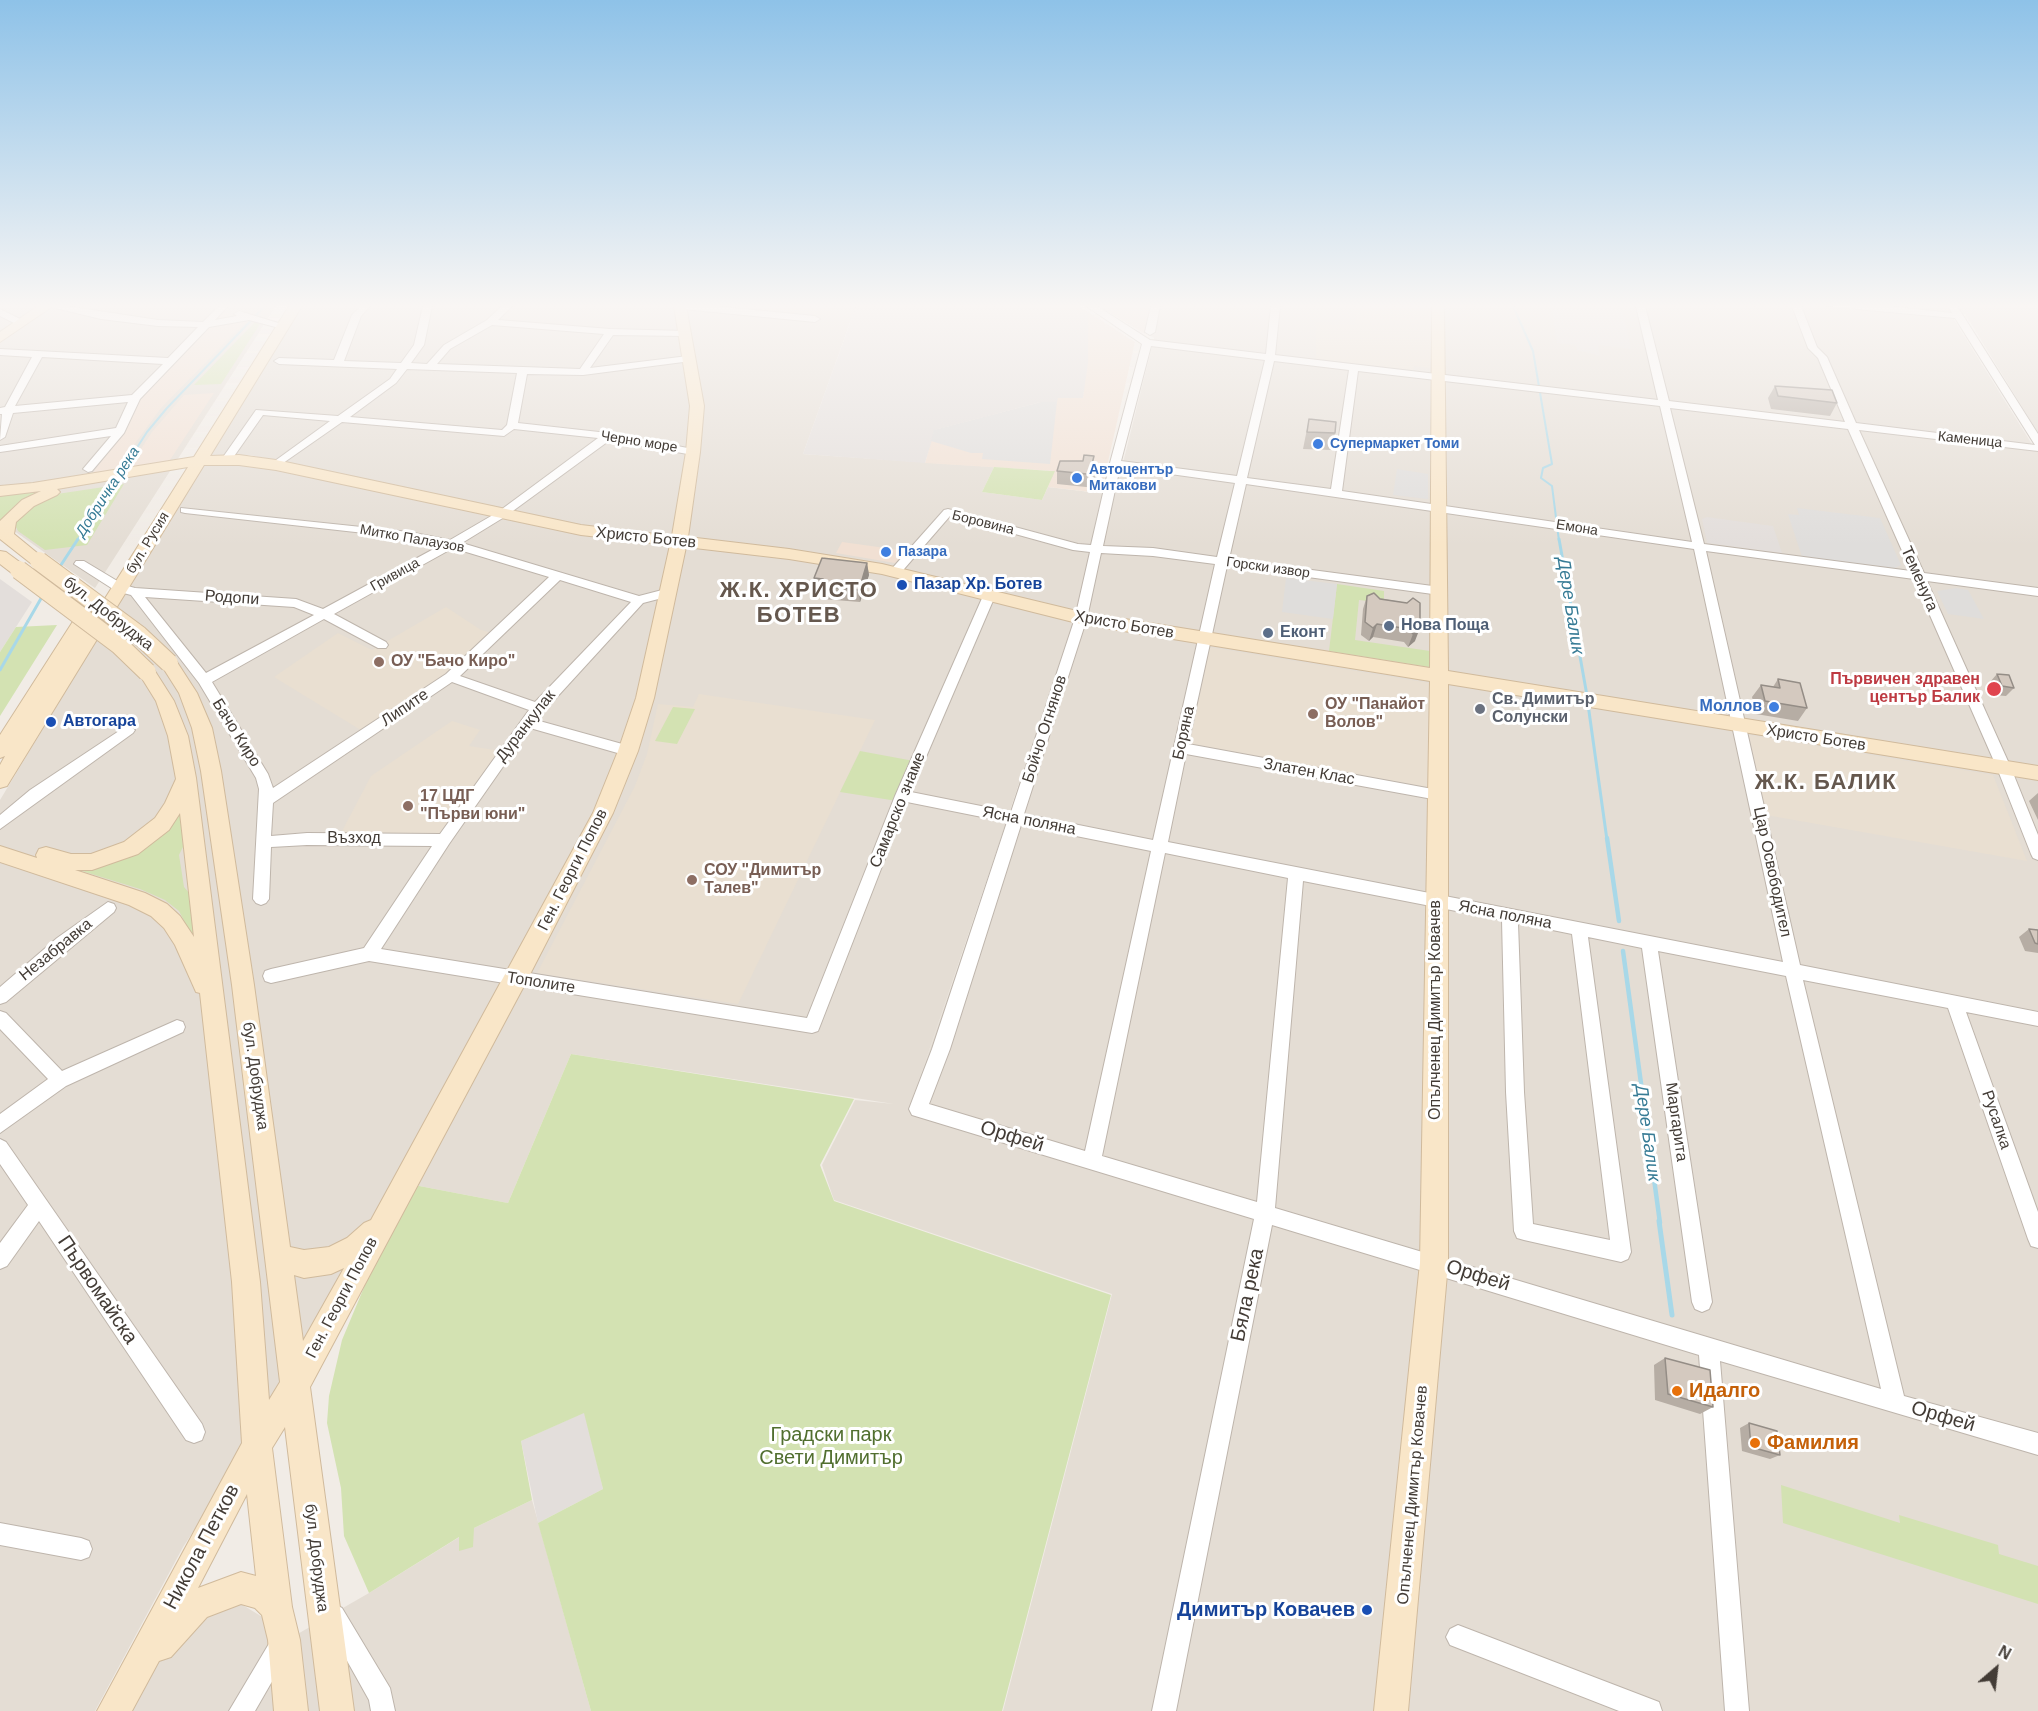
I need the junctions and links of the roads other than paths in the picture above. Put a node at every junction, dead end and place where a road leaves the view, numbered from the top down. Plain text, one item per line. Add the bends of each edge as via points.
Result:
1 (19, 386) edge
2 (146, 386) edge
3 (228, 386) edge
4 (386, 386) edge
5 (519, 386) edge
6 (693, 386) edge
7 (1135, 386) edge
8 (1263, 386) edge
9 (1351, 386) edge
10 (1437, 386) edge
11 (1521, 386) edge
12 (1659, 386) edge
13 (1834, 386) edge
14 (2002, 386) edge
15 (135, 398) junction
16 (1663, 404) junction
17 (4, 411) edge
18 (338, 419) junction
19 (1853, 426) junction
20 (508, 429) junction
21 (120, 431) junction
22 (608, 436) junction
23 (0, 437) edge
24 (2038, 442) edge
25 (2038, 448) edge
26 (0, 449) edge
27 (693, 452) junction
28 (220, 460) junction
29 (1115, 463) junction
30 (276, 465) junction
31 (88, 469) dead end
32 (184, 469) junction
33 (126, 475) junction
34 (107, 478) junction
35 (1241, 481) junction
36 (0, 491) edge
37 (1336, 494) junction
38 (1437, 507) junction
39 (185, 510) dead end
40 (502, 514) junction
41 (3, 533) edge
42 (679, 541) junction
43 (452, 544) junction
44 (1698, 546) junction
45 (1096, 549) junction
46 (0, 556) edge
47 (1222, 562) junction
48 (81, 564) dead end
49 (894, 573) junction
50 (557, 576) junction
51 (1918, 576) junction
52 (121, 587) junction
53 (1440, 591) junction
54 (2038, 592) edge
55 (666, 593) junction
56 (989, 596) junction
57 (639, 600) junction
58 (324, 614) junction
59 (1081, 618) junction
60 (1204, 638) junction
61 (382, 645) dead end
62 (451, 677) junction
63 (1438, 678) junction
64 (204, 680) junction
65 (537, 708) junction
66 (526, 722) junction
67 (1740, 726) junction
68 (128, 730) dead end
69 (1181, 748) junction
70 (628, 751) junction
71 (0, 752) edge
72 (2004, 768) junction
73 (2038, 773) edge
74 (186, 778) junction
75 (0, 780) edge
76 (1438, 795) junction
77 (902, 796) junction
78 (266, 800) junction
79 (1016, 818) junction
80 (0, 823) edge
81 (0, 840) edge
82 (444, 840) junction
83 (264, 842) junction
84 (1160, 847) junction
85 (0, 854) edge
86 (2038, 854) edge
87 (1296, 874) junction
88 (261, 899) dead end
89 (1437, 902) junction
90 (108, 908) dead end
91 (1510, 916) junction
92 (1579, 930) junction
93 (1649, 943) junction
94 (369, 954) junction
95 (1793, 971) junction
96 (271, 976) dead end
97 (516, 979) junction
98 (2, 990) edge
99 (1954, 1002) junction
100 (213, 1003) junction
101 (0, 1018) edge
102 (2038, 1019) edge
103 (812, 1026) joint
104 (177, 1027) dead end
105 (60, 1080) junction
106 (918, 1108) joint
107 (0, 1125) edge
108 (0, 1148) edge
109 (1092, 1161) junction
110 (39, 1205) junction
111 (1265, 1213) junction
112 (382, 1224) junction
113 (2038, 1239) edge
114 (279, 1258) junction
115 (0, 1259) edge
116 (1434, 1263) junction
117 (1702, 1302) dead end
118 (1709, 1347) junction
119 (295, 1385) junction
120 (1895, 1404) junction
121 (194, 1432) dead end
122 (2038, 1444) edge
123 (257, 1445) junction
124 (0, 1534) edge
125 (81, 1549) dead end
126 (320, 1592) junction
127 (276, 1607) junction
128 (1458, 1637) dead end
129 (284, 1640) junction
130 (135, 1672) junction
131 (1735, 1707) edge
132 (114, 1711) edge
133 (241, 1711) edge
134 (291, 1711) edge
135 (337, 1711) edge
136 (383, 1711) edge
137 (1164, 1711) edge
138 (1391, 1711) edge
139 (1650, 1711) edge

1 - 17 street
2 - 15 street
3 - 32 street, бул. Русия
4 - 18 street
5 - 20 street
6 - 27 street, Ген. Георги Попов via 697,406
7 - 29 street, Бойчо Огнянов
8 - 35 street, Боряна
9 - 37 street
10 - 38 street, Опълченец Димитър Ковачев
11 - 16 street, Каменица
12 - 16 street, Цар Освободител
13 - 19 street, Теменуга
14 - 24 street
15 - 17 street
15 - 21 street
16 - 19 street, Каменица
16 - 44 street, Цар Освободител
17 - 23 street
18 - 20 street, Черно море
18 - 28 street, Черно море via 260,412
18 - 30 street
19 - 25 street, Каменица
19 - 51 street, Теменуга
20 - 22 street, Черно море
21 - 26 street
21 - 31 street
22 - 27 street, Черно море
22 - 40 street, Гривица
27 - 42 street, Ген. Георги Попов
28 - 30 street, Христо Ботев
28 - 32 street, Христо Ботев
29 - 35 street, Емона
29 - 45 street, Бойчо Огнянов
30 - 40 street, Христо Ботев
32 - 33 street, Христо Ботев
32 - 33 street via 164,475
32 - 52 street, бул. Русия
32 - 52 street, бул. Русия
33 - 34 street
34 - 36 street
34 - 41 street via 38,497 13,515
35 - 37 street, Емона
35 - 47 street, Боряна
37 - 38 street, Емона
38 - 44 street, Емона
38 - 53 street, Опълченец Димитър Ковачев
39 - 43 street, Митко Палаузов via 370,530
40 - 42 street, Христо Ботев via 581,530
40 - 43 street, Гривица
41 - 114 street, бул. Добруджа, bridge via 140,635 169,663 188,693 202,728 243,985
42 - 49 street, Христо Ботев via 789,554
42 - 55 street, Ген. Георги Попов
43 - 50 street, Митко Палаузов
43 - 58 street, Гривица
44 - 51 street, Емона
44 - 67 street, Цар Освободител
45 - 47 street, Горски извор
45 - 49 street, Боровина via 1077,548 948,512
45 - 59 street, Бойчо Огнянов
46 - 74 street, бул. Добруджа, bridge via 119,645 147,672 165,701 178,736
47 - 53 street, Горски извор
47 - 60 street, Боряна
48 - 52 street
49 - 56 street, Христо Ботев
50 - 57 street, Митко Палаузов
50 - 62 street, Липите
51 - 54 street, Емона
51 - 72 street, Теменуга
52 - 58 street, Родопи via 296,603
52 - 64 street, Бачо Киро
52 - 71 street, бул. Русия
52 - 75 street, бул. Русия
53 - 63 street, Опълченец Димитър Ковачев
55 - 57 street
55 - 70 street, Ген. Георги Попов via 645,698
56 - 59 street, Христо Ботев
56 - 77 street, Самарско знаме
57 - 65 street, Дуранкулак
58 - 61 street, Родопи
58 - 64 street, Гривица
59 - 60 street, Христо Ботев
59 - 79 street, Бойчо Огнянов
60 - 63 street, Христо Ботев
60 - 69 street, Боряна
62 - 65 street
62 - 78 street, Липите
63 - 67 street, Христо Ботев
63 - 76 street, Опълченец Димитър Ковачев
64 - 78 street, Бачо Киро via 259,769
65 - 66 street, Дуранкулак
66 - 70 street
66 - 82 street, Дуранкулак
67 - 72 street, Христо Ботев
67 - 95 street, Цар Освободител
68 - 80 street
69 - 76 street, Златен Клас
69 - 84 street, Боряна
70 - 97 street, Ген. Георги Попов via 603,813
72 - 73 street, Христо Ботев
72 - 86 street, Теменуга
74 - 81 street via 162,824 148,837 111,856 92,862 70,862
74 - 100 street, бул. Добруджа
76 - 89 street, Опълченец Димитър Ковачев
77 - 79 street, Ясна поляна
77 - 103 street, Самарско знаме
78 - 83 street, Бачо Киро
79 - 84 street, Ясна поляна
79 - 106 street, Бойчо Огнянов
82 - 83 street, Възход
82 - 94 street, Дуранкулак
83 - 88 street, Бачо Киро
84 - 87 street, Ясна поляна
84 - 109 street, Боряна
85 - 100 street via 137,899 159,910 184,940
87 - 89 street, Ясна поляна
87 - 111 street, Бяла река
89 - 91 street, Ясна поляна
89 - 116 street, Опълченец Димитър Ковачев
90 - 98 street, Незабравка
91 - 92 street, Ясна поляна
91 - 92 street via 1524,1231 1621,1252
92 - 93 street, Ясна поляна
93 - 95 street, Ясна поляна
93 - 117 street, Маргарита
94 - 96 street, Тополите
94 - 97 street, Тополите
95 - 99 street, Ясна поляна
95 - 120 street, Цар Освободител
97 - 103 street, Тополите
97 - 112 street, Ген. Георги Попов
99 - 102 street, Ясна поляна
99 - 113 street, Русалка
100 - 123 street, бул. Добруджа via 246,1282
101 - 105 street
104 - 105 street
105 - 107 street
106 - 109 street, Орфей
108 - 110 street, Първомайска
109 - 111 street, Орфей
110 - 115 street
110 - 121 street, Първомайска
111 - 116 street, Орфей
111 - 137 street, Бяла река
112 - 114 street via 357,1247 331,1260 304,1264
112 - 119 street, Ген. Георги Попов
114 - 119 street, бул. Добруджа
116 - 118 street, Орфей
116 - 138 street, Опълченец Димитър Ковачев
118 - 120 street, Орфей
118 - 131 street
119 - 123 street, Никола Петков
119 - 126 street, бул. Добруджа
120 - 122 street, Орфей
123 - 127 street, бул. Добруджа
123 - 130 street, Никола Петков
124 - 125 street
126 - 135 street, бул. Добруджа
126 - 136 street via 381,1697
127 - 129 street, бул. Добруджа
127 - 130 street via 264,1594 241,1588 215,1596 196,1606
128 - 139 street
129 - 133 street
129 - 134 street, бул. Добруджа
130 - 132 street, Никола Петков

